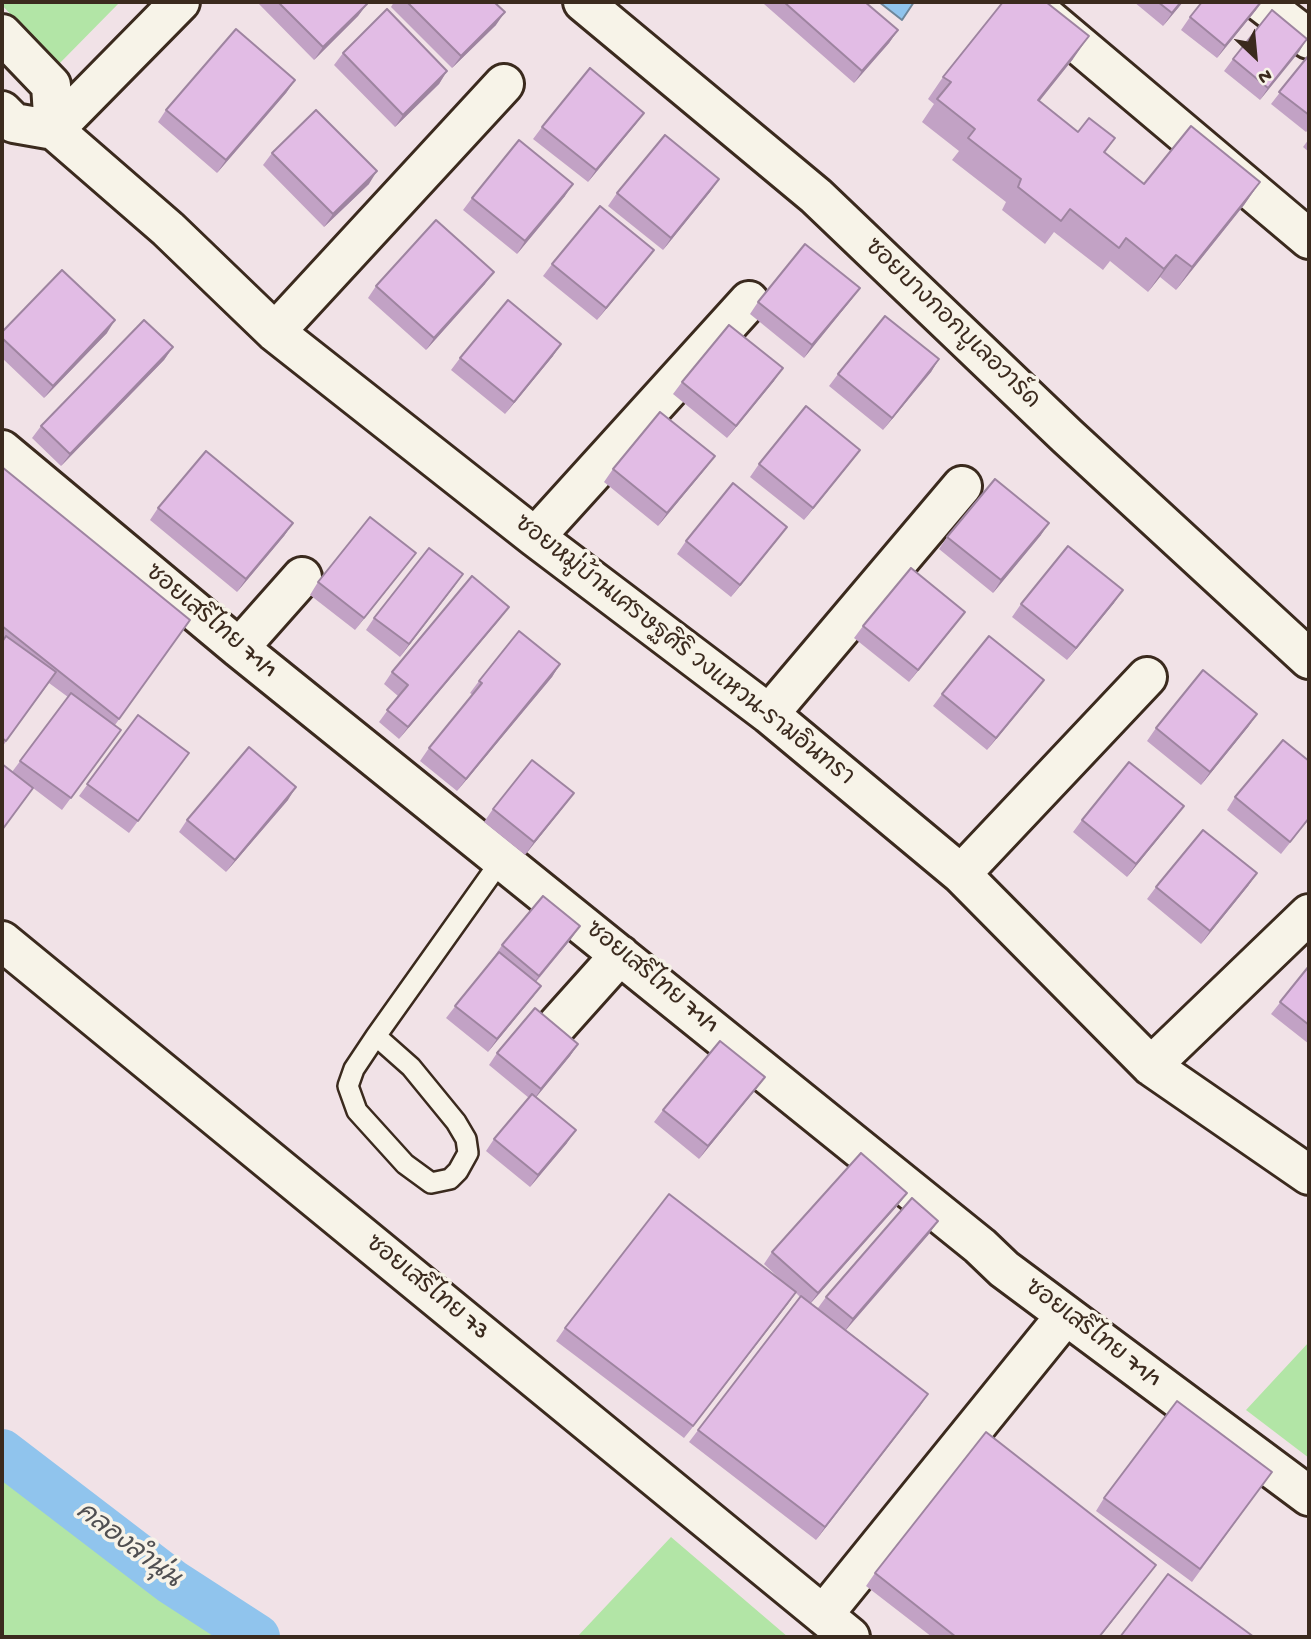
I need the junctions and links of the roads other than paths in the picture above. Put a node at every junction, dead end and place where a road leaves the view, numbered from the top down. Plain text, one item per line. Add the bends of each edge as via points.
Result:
1 (180, 2) edge
2 (583, 2) edge
3 (1028, 2) edge
4 (1271, 5) edge
5 (2, 34) edge
6 (1309, 39) edge
7 (504, 84) dead end
8 (2, 111) edge
9 (54, 130) junction
10 (1309, 239) edge
11 (749, 301) dead end
12 (275, 332) junction
13 (2, 450) edge
14 (962, 486) dead end
15 (535, 537) junction
16 (302, 577) dead end
17 (239, 648) junction
18 (1309, 659) edge
19 (1147, 677) dead end
20 (769, 714) junction
21 (502, 859) junction
22 (961, 874) junction
23 (1309, 914) edge
24 (2, 941) edge
25 (620, 955) junction
26 (551, 1032) edge
27 (376, 1036) junction
28 (1151, 1066) junction
29 (1309, 1175) edge
30 (1066, 1315) junction
31 (1309, 1496) edge
32 (836, 1626) edge

1 - 9 street
2 - 18 street, ซอยบางกอกบูเลอวาร์ด via 817,196
3 - 10 street
4 - 6 street
5 - 9 street via 51,85
7 - 12 street
8 - 9 street via 14,123
9 - 12 street, ซอยหมู่บ้านเศรษฐศิริ วงแหวน-รามอินทรา via 169,229
11 - 15 street
12 - 15 street, ซอยหมู่บ้านเศรษฐศิริ วงแหวน-รามอินทรา
13 - 17 street, ซอยเสรีไทย 71/1
14 - 20 street
15 - 20 street, ซอยหมู่บ้านเศรษฐศิริ วงแหวน-รามอินทรา
16 - 17 street
17 - 21 street, ซอยเสรีไทย 71/1
19 - 22 street
20 - 22 street, ซอยหมู่บ้านเศรษฐศิริ วงแหวน-รามอินทรา
21 - 25 street, ซอยเสรีไทย 71/1
21 - 27 lane
22 - 28 street, ซอยหมู่บ้านเศรษฐศิริ วงแหวน-รามอินทรา
23 - 28 street
24 - 32 street, ซอยเสรีไทย 73
25 - 26 street
25 - 30 street, ซอยเสรีไทย 71/1
27 - 27 lane via 348,1086 357,1111 405,1164 431,1183 450,1179 468,1153 466,1139 411,1067
28 - 29 street, ซอยหมู่บ้านเศรษฐศิริ วงแหวน-รามอินทรา
30 - 31 street, ซอยเสรีไทย 71/1
30 - 32 street

